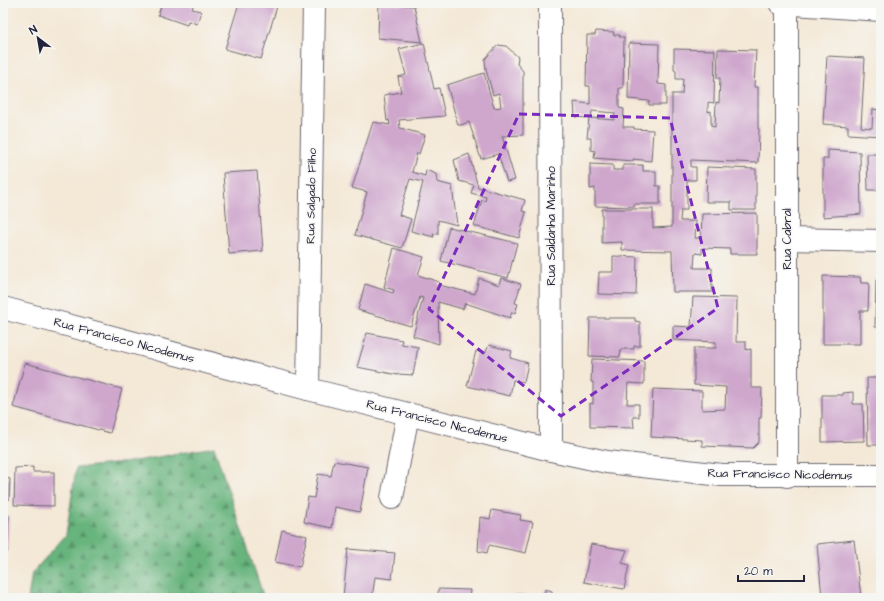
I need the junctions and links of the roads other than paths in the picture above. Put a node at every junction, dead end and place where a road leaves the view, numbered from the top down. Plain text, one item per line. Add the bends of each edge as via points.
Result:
1 (314, 3) edge
2 (550, 3) edge
3 (780, 3) edge
4 (788, 3) edge
5 (881, 10) edge
6 (787, 239) junction
7 (881, 241) edge
8 (3, 308) edge
9 (308, 389) junction
10 (408, 414) junction
11 (551, 450) junction
12 (881, 475) edge
13 (787, 476) junction
14 (392, 498) dead end

1 - 9 street, Rua Salgado Filho
2 - 11 street, Rua Saldanha Marinho
3 - 4 street
4 - 5 street
4 - 6 street, Rua Cabral
6 - 7 street
6 - 13 street, Rua Cabral
8 - 9 street, Rua Francisco Nicodemus
9 - 10 street, Rua Francisco Nicodemus
10 - 11 street, Rua Francisco Nicodemus
10 - 14 street
11 - 13 street, Rua Francisco Nicodemus via 607,462 658,469 722,475
12 - 13 street, Rua Francisco Nicodemus

